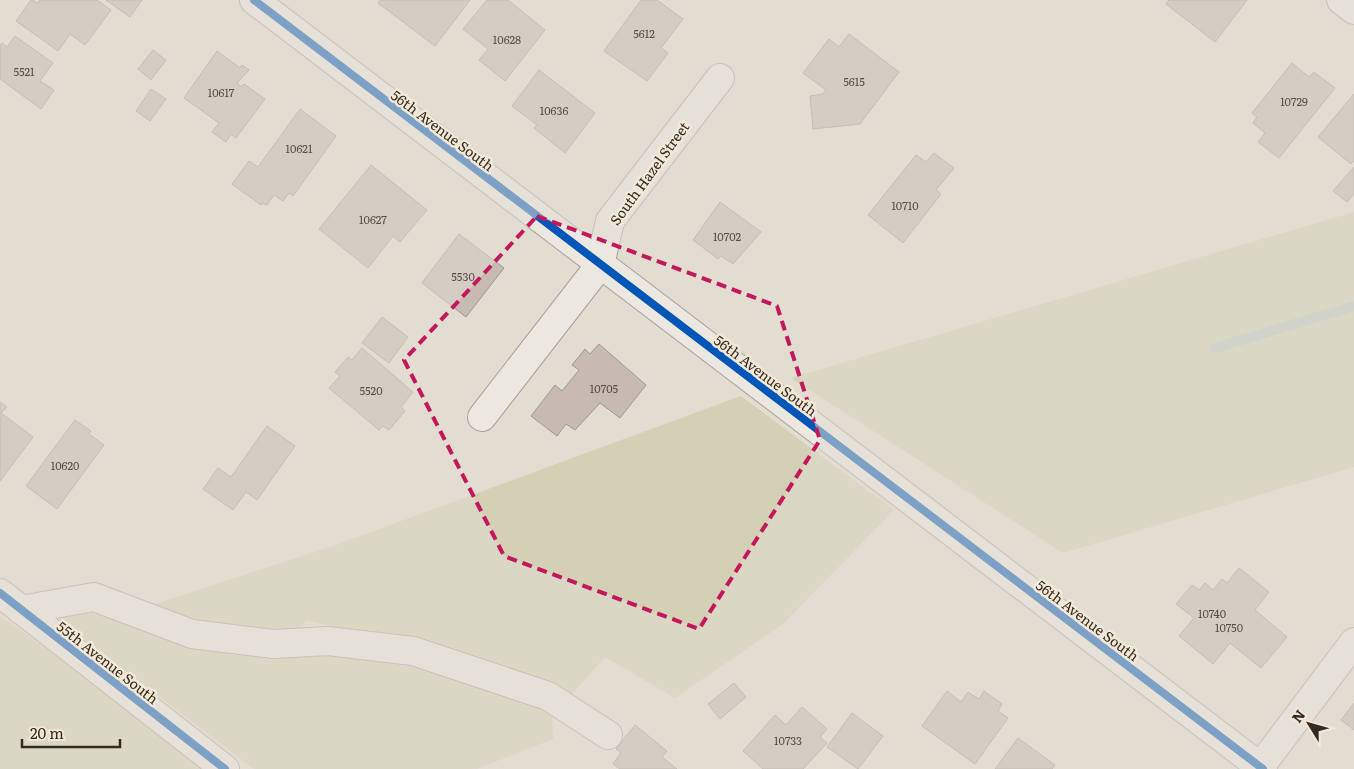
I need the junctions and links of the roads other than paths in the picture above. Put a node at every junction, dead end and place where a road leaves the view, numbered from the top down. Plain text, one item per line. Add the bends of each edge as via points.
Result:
1 (254, 0) edge
2 (1341, 0) edge
3 (1354, 10) edge
4 (720, 78) dead end
5 (600, 265) junction
6 (482, 417) dead end
7 (0, 593) edge
8 (21, 610) junction
9 (1354, 642) edge
10 (608, 735) dead end
11 (1262, 768) edge
12 (225, 769) edge

1 - 5 street, 56th Avenue South
2 - 3 street
4 - 5 street, South Hazel Street via 610,221
5 - 6 street, South Hazel Street
5 - 11 street, 56th Avenue South
7 - 8 street, 55th Avenue South
8 - 10 street via 94,597 192,634 274,644 328,642 413,651 548,696
8 - 12 street, 55th Avenue South
9 - 11 street

